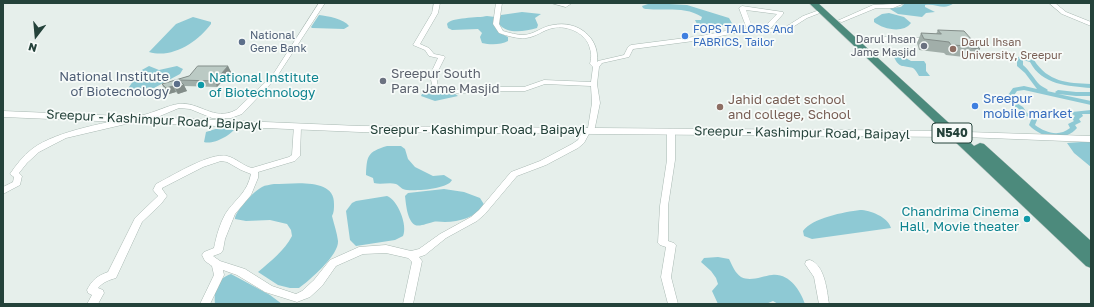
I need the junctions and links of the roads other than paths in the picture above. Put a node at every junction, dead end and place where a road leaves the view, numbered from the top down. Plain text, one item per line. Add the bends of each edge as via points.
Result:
1 (322, 3) edge
2 (437, 3) edge
3 (499, 3) edge
4 (554, 3) edge
5 (570, 3) edge
6 (902, 3) edge
7 (1052, 3) edge
8 (818, 6) edge
9 (840, 21) junction
10 (1091, 24) edge
11 (767, 30) junction
12 (751, 31) junction
13 (928, 40) edge
14 (862, 41) junction
15 (596, 67) junction
16 (594, 84) junction
17 (3, 114) edge
18 (131, 119) junction
19 (298, 126) junction
20 (589, 130) junction
21 (672, 131) junction
22 (954, 134) junction
23 (967, 135) junction
24 (1091, 139) edge
25 (252, 171) junction
26 (3, 191) edge
27 (1091, 249) edge
28 (411, 255) junction
29 (1091, 262) edge
30 (216, 264) junction
31 (810, 264) dead end
32 (297, 301) edge
33 (92, 304) edge
34 (205, 304) edge
35 (408, 304) edge
36 (673, 304) edge
37 (824, 304) edge

1 - 18 street via 274,77 239,112 231,116 212,116 191,107 178,106 157,114
2 - 16 street via 435,12 416,45 427,48 431,55 442,57 433,75 435,88 451,92 525,89 544,82
3 - 15 street via 496,24 501,32 510,36 528,36 557,26 583,32 592,42 596,56 593,64
4 - 5 street
6 - 9 street via 876,6
7 - 10 street via 1064,13
8 - 9 highway, N540
8 - 11 street via 785,30
8 - 22 highway, N540
9 - 14 highway, N540
11 - 12 street
11 - 12 street via 781,13 742,8
12 - 15 street via 735,31 631,47 627,56 600,62
13 - 14 street
14 - 23 highway, N540
15 - 16 street
16 - 20 street via 596,103
17 - 18 street, Sreepur - Kashimpur Road, Baipayl
18 - 19 street, Sreepur - Kashimpur Road, Baipayl
18 - 26 street via 63,136 36,150 14,174 18,176 17,183
19 - 20 street, Sreepur - Kashimpur Road, Baipayl via 394,130
19 - 25 street via 296,156
20 - 21 street, Sreepur - Kashimpur Road, Baipayl
20 - 28 street via 575,146 543,163 514,174 482,212 422,252
21 - 22 street, Sreepur - Kashimpur Road, Baipayl
21 - 36 street via 672,160 664,206 663,243 671,245 666,277
22 - 29 highway, N540
23 - 24 street
23 - 27 highway, N540
25 - 30 street via 255,173 254,178 247,195 231,213 218,250 207,254
25 - 33 street via 246,171 237,163 221,158 202,164 159,186 157,190 163,196 138,220 112,275 100,278 93,286 92,290 99,293
28 - 32 street via 386,249 362,250 333,264 318,283
28 - 35 street via 417,261
30 - 32 street via 241,272 269,289
30 - 34 street via 219,275
31 - 37 street via 819,276

